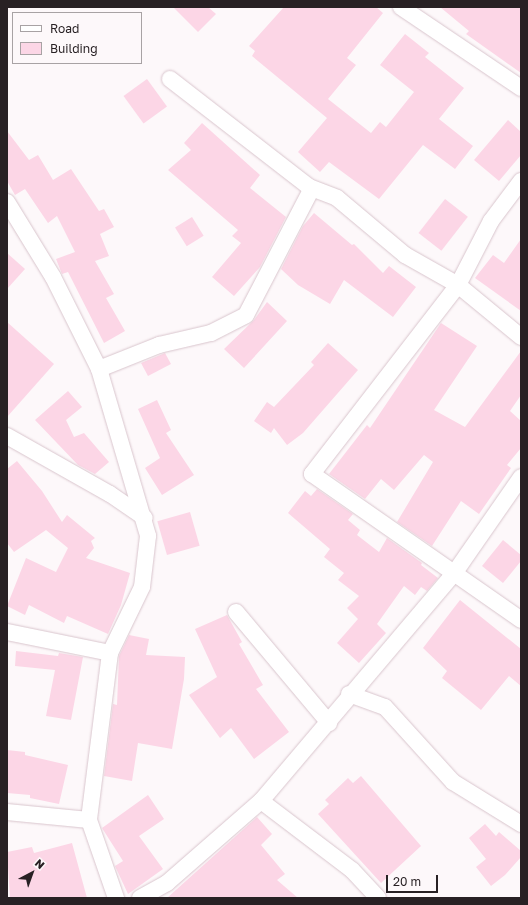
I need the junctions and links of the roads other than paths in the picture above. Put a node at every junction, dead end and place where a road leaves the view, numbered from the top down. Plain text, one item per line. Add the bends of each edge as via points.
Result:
1 (401, 7) edge
2 (170, 79) dead end
3 (521, 88) edge
4 (521, 181) edge
5 (309, 187) junction
6 (7, 202) edge
7 (458, 285) junction
8 (521, 337) edge
9 (99, 369) junction
10 (7, 436) edge
11 (521, 478) edge
12 (145, 518) junction
13 (453, 575) junction
14 (236, 612) dead end
15 (521, 620) edge
16 (7, 632) edge
17 (110, 653) junction
18 (349, 694) junction
19 (329, 723) junction
20 (261, 801) junction
21 (7, 812) edge
22 (89, 820) junction
23 (521, 824) edge
24 (116, 898) edge
25 (140, 898) edge
26 (378, 898) edge

1 - 3 street
2 - 5 street
4 - 7 street via 491,221
5 - 7 street via 337,198 405,255
5 - 9 street via 310,192 246,315 211,333 159,345
6 - 9 street via 53,277
7 - 8 street
7 - 13 street via 312,474
9 - 12 street
10 - 12 street via 110,494
11 - 13 street
12 - 17 street via 148,536 142,587
13 - 15 street
13 - 18 street
14 - 19 street
16 - 17 street
17 - 22 street
18 - 19 street
18 - 23 street via 385,707 453,782
19 - 20 street
20 - 25 street via 167,882
20 - 26 street via 352,870
21 - 22 street
22 - 24 street

